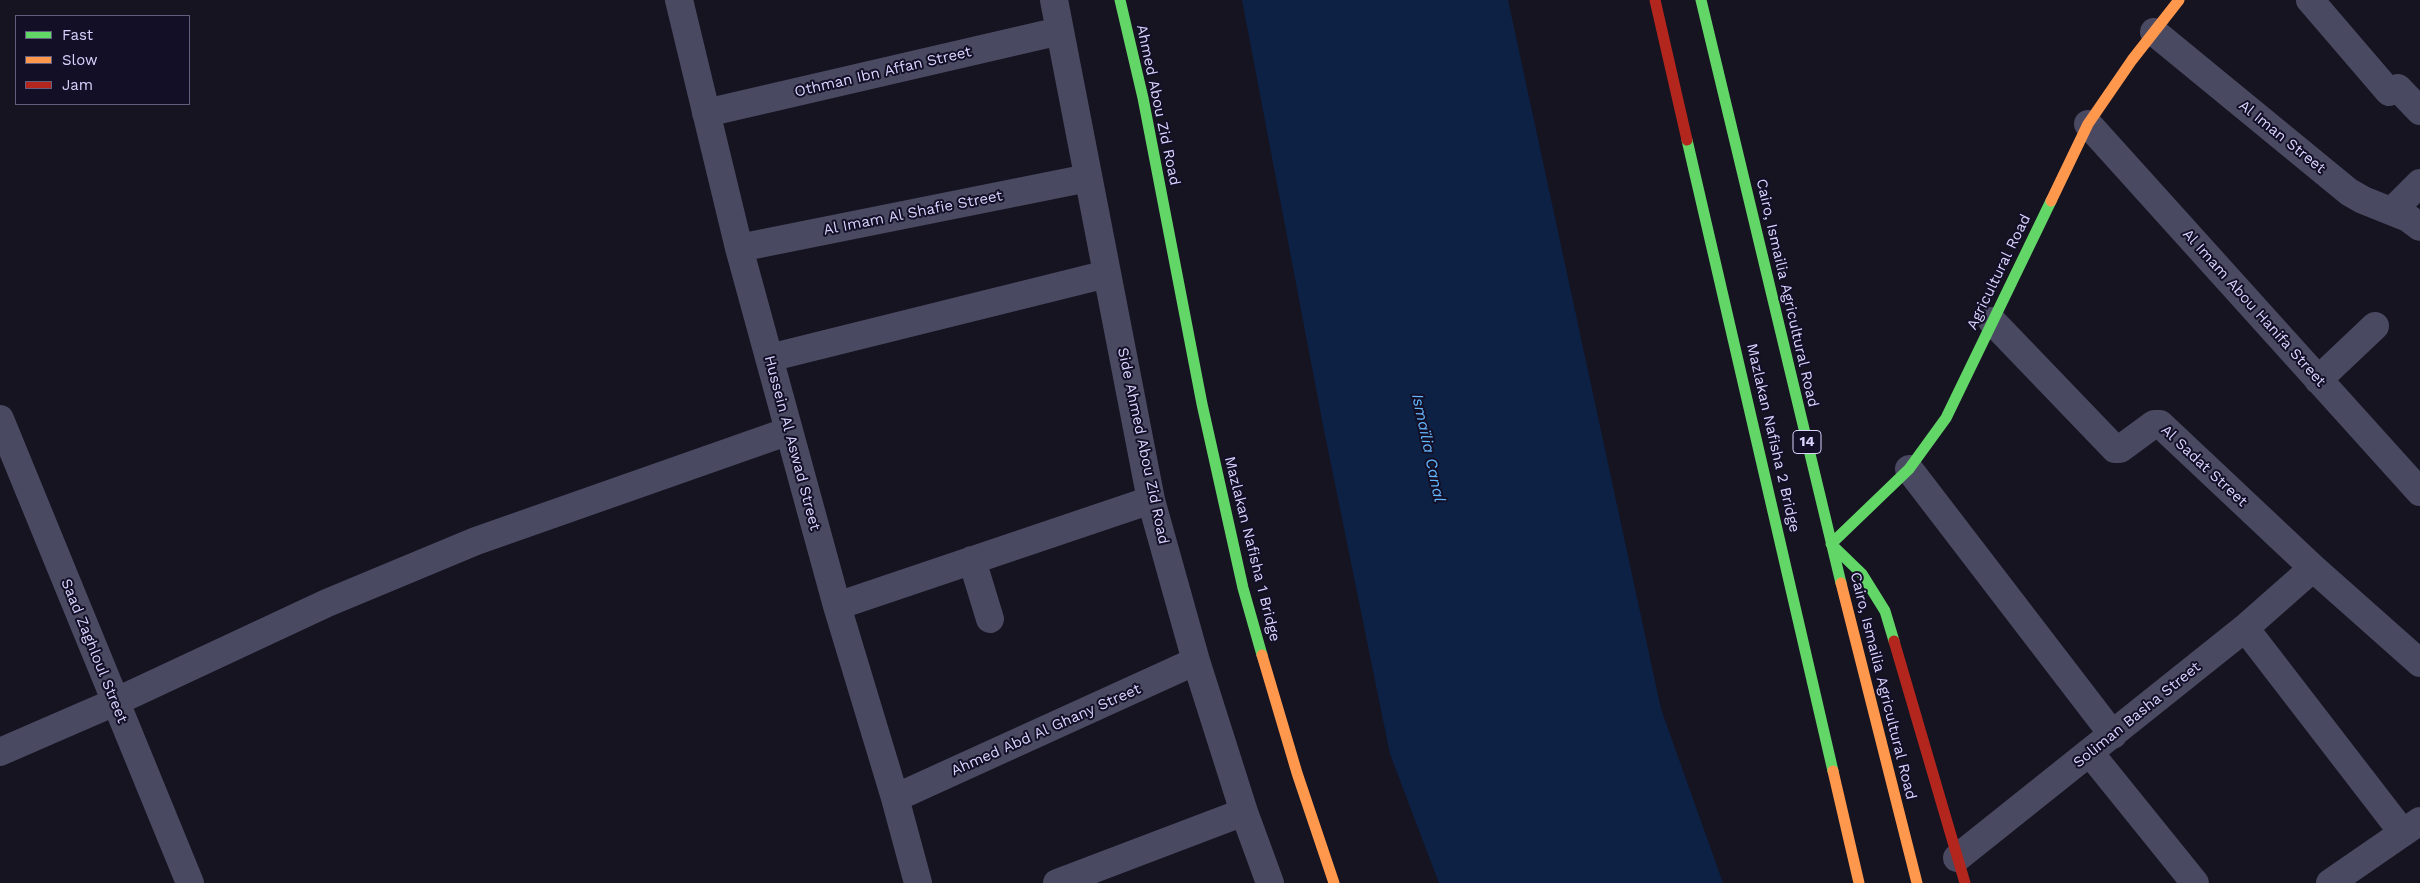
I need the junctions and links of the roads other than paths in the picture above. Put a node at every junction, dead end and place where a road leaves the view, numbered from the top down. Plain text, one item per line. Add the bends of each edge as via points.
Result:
1 (679, 0) edge
2 (1054, 0) edge
3 (1120, 0) edge
4 (1655, 0) edge
5 (1701, 0) edge
6 (2179, 0) edge
7 (2310, 0) edge
8 (1060, 31) junction
9 (2154, 32) junction
10 (2420, 111) edge
11 (706, 113) junction
12 (2088, 124) junction
13 (1088, 178) junction
14 (2420, 183) edge
15 (2392, 211) junction
16 (1165, 216) joint
17 (2420, 227) edge
18 (739, 248) junction
19 (1107, 274) junction
20 (1992, 321) junction
21 (2375, 326) dead end
22 (769, 358) junction
23 (2318, 380) junction
24 (0, 419) edge
25 (789, 431) junction
26 (7, 456) edge
27 (1909, 469) junction
28 (2420, 492) edge
29 (1151, 500) junction
30 (1831, 544) junction
31 (972, 560) junction
32 (2313, 568) junction
33 (837, 606) junction
34 (990, 619) dead end
35 (2245, 628) junction
36 (1196, 661) junction
37 (2420, 663) edge
38 (115, 702) junction
39 (2113, 735) junction
40 (0, 752) edge
41 (2090, 753) junction
42 (895, 798) junction
43 (1244, 812) junction
44 (2412, 827) edge
45 (1961, 870) edge
46 (190, 883) edge
47 (918, 883) edge
48 (1057, 883) edge
49 (1270, 883) edge
50 (1334, 883) edge
51 (1859, 883) edge
52 (1917, 883) edge
53 (2195, 883) edge
54 (2330, 883) edge

1 - 11 street, Hussein Al Aswad Street
2 - 8 street, Side Ahmed Abou Zid Road
3 - 16 main road, Ahmed Abou Zid Road via 1143,98
4 - 51 main road, Mazlakan Nafisha 2 Bridge
5 - 30 main road, Cairo, Ismailia Agricultural Road / 14
6 - 9 main road, Agricultural Road
7 - 10 street via 2389,92 2398,88
8 - 11 street, Othman Ibn Affan Street
8 - 13 street, Side Ahmed Abou Zid Road
9 - 12 main road, Agricultural Road
9 - 15 street, Al Iman Street via 2342,187 2363,200
11 - 18 street, Hussein Al Aswad Street
12 - 20 main road, Agricultural Road
12 - 23 street, Al Imam Abou Hanifa Street
13 - 18 street, Al Imam Al Shafie Street
13 - 19 street, Side Ahmed Abou Zid Road
14 - 15 street
15 - 17 street, Al Iman Street
16 - 50 main road, Mazlakan Nafisha 1 Bridge via 1243,588 1297,773
18 - 22 street, Hussein Al Aswad Street
19 - 22 street
19 - 29 street, Side Ahmed Abou Zid Road
20 - 27 main road, Agricultural Road via 1946,418
20 - 32 street, Al Sadat Street via 2112,447 2120,449 2154,424 2160,424
21 - 23 street
22 - 25 street, Hussein Al Aswad Street
23 - 28 street, Al Imam Abou Hanifa Street
24 - 26 street, Saad Zaghloul Street
25 - 33 street, Hussein Al Aswad Street
25 - 38 street via 476,541 327,603
26 - 38 street, Saad Zaghloul Street
27 - 30 main road, Agricultural Road
27 - 39 street
29 - 31 street
29 - 36 street, Side Ahmed Abou Zid Road
30 - 45 main road via 1862,574 1885,611
30 - 52 main road, Cairo, Ismailia Agricultural Road / 14
31 - 33 street
31 - 34 street
32 - 35 street, Soliman Basha Street
32 - 37 street, Al Sadat Street
33 - 42 street, Hussein Al Aswad Street
35 - 39 street, Soliman Basha Street
35 - 44 street
36 - 42 street, Ahmed Abd Al Ghany Street
36 - 43 street, Side Ahmed Abou Zid Road
38 - 40 street
38 - 46 street, Saad Zaghloul Street
39 - 41 street, Soliman Basha Street
41 - 45 street, Soliman Basha Street
41 - 53 street
42 - 47 street, Hussein Al Aswad Street
43 - 48 street
43 - 49 street, Side Ahmed Abou Zid Road
44 - 54 street

